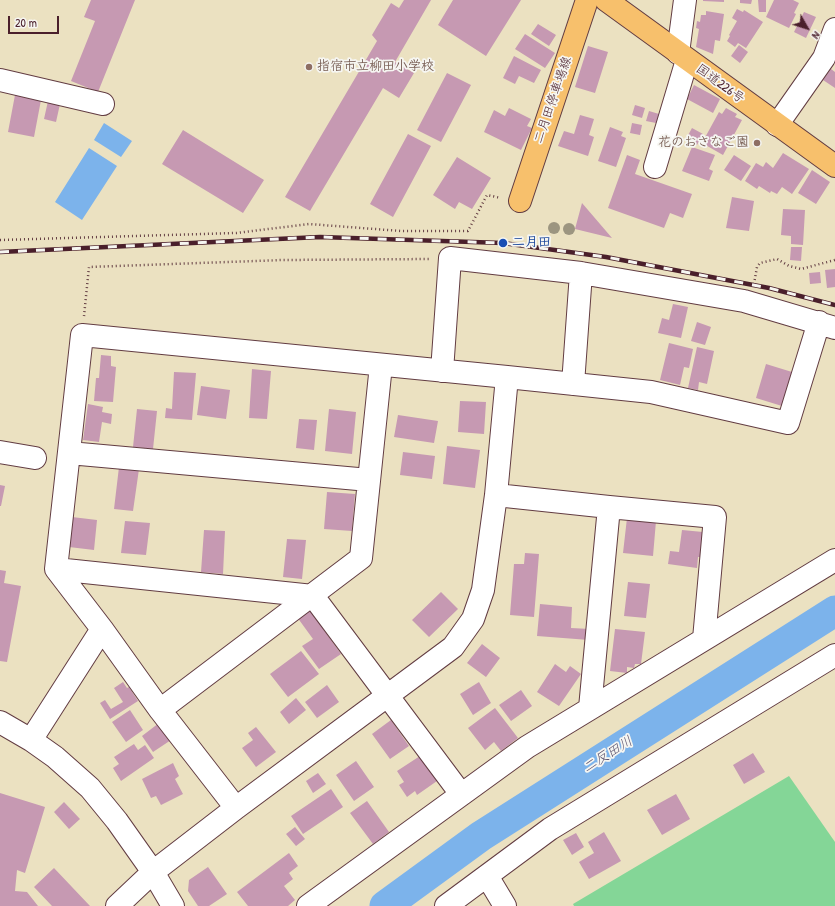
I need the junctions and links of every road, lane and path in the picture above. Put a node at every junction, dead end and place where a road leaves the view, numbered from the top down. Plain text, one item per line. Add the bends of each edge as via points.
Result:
1 (587, 0) edge
2 (606, 0) edge
3 (685, 0) edge
4 (835, 29) edge
5 (682, 57) junction
6 (0, 80) edge
7 (103, 104) dead end
8 (777, 125) junction
9 (655, 166) dead end
10 (835, 166) edge
11 (520, 201) joint
12 (0, 240) edge
13 (450, 258) junction
14 (835, 260) edge
15 (581, 273) junction
16 (744, 301) junction
17 (827, 325) edge
18 (82, 335) junction
19 (381, 365) junction
20 (442, 371) junction
21 (507, 377) junction
22 (573, 384) junction
23 (0, 452) edge
24 (69, 453) junction
25 (35, 458) dead end
26 (369, 480) junction
27 (496, 495) junction
28 (609, 507) junction
29 (835, 560) edge
30 (56, 570) junction
31 (313, 596) junction
32 (102, 629) junction
33 (704, 639) junction
34 (835, 655) edge
35 (388, 696) junction
36 (590, 708) junction
37 (160, 710) junction
38 (0, 722) edge
39 (31, 740) junction
40 (461, 794) junction
41 (236, 808) junction
42 (152, 872) junction
43 (487, 876) junction
44 (117, 906) edge
45 (173, 906) edge
46 (308, 906) edge
47 (446, 906) edge
48 (505, 906) edge

1 - 11 main road, 二月田停車場線
2 - 5 main road, 国道226号
3 - 5 street
4 - 8 street via 824,58
5 - 8 main road, 国道226号
5 - 9 street
6 - 7 street
8 - 10 main road, 国道226号
11 - 12 path via 487,195 468,231 401,231 309,224 236,233
13 - 15 street
13 - 18 path via 283,260 90,267
13 - 20 street
14 - 16 path via 801,269 777,259 760,263 754,285
15 - 16 street
15 - 22 street
16 - 17 street
17 - 22 street via 788,423 651,392
18 - 19 street
18 - 24 street
19 - 20 street
19 - 26 street
20 - 21 street
21 - 22 street
21 - 27 street
23 - 25 street
24 - 26 street
24 - 30 street
26 - 31 street via 361,558
27 - 28 street
27 - 35 street via 483,590 473,619 453,647
28 - 33 street via 716,517
28 - 36 street
29 - 33 street
30 - 31 street
30 - 32 street
31 - 35 street
31 - 37 street
32 - 37 street
32 - 39 street
33 - 36 street
34 - 43 street via 550,829
35 - 40 street
35 - 41 street
36 - 40 street via 527,747
37 - 41 street
38 - 39 street
39 - 42 street via 90,788 117,821
40 - 46 street
41 - 42 street
42 - 44 street
42 - 45 street
43 - 47 street
43 - 48 street

